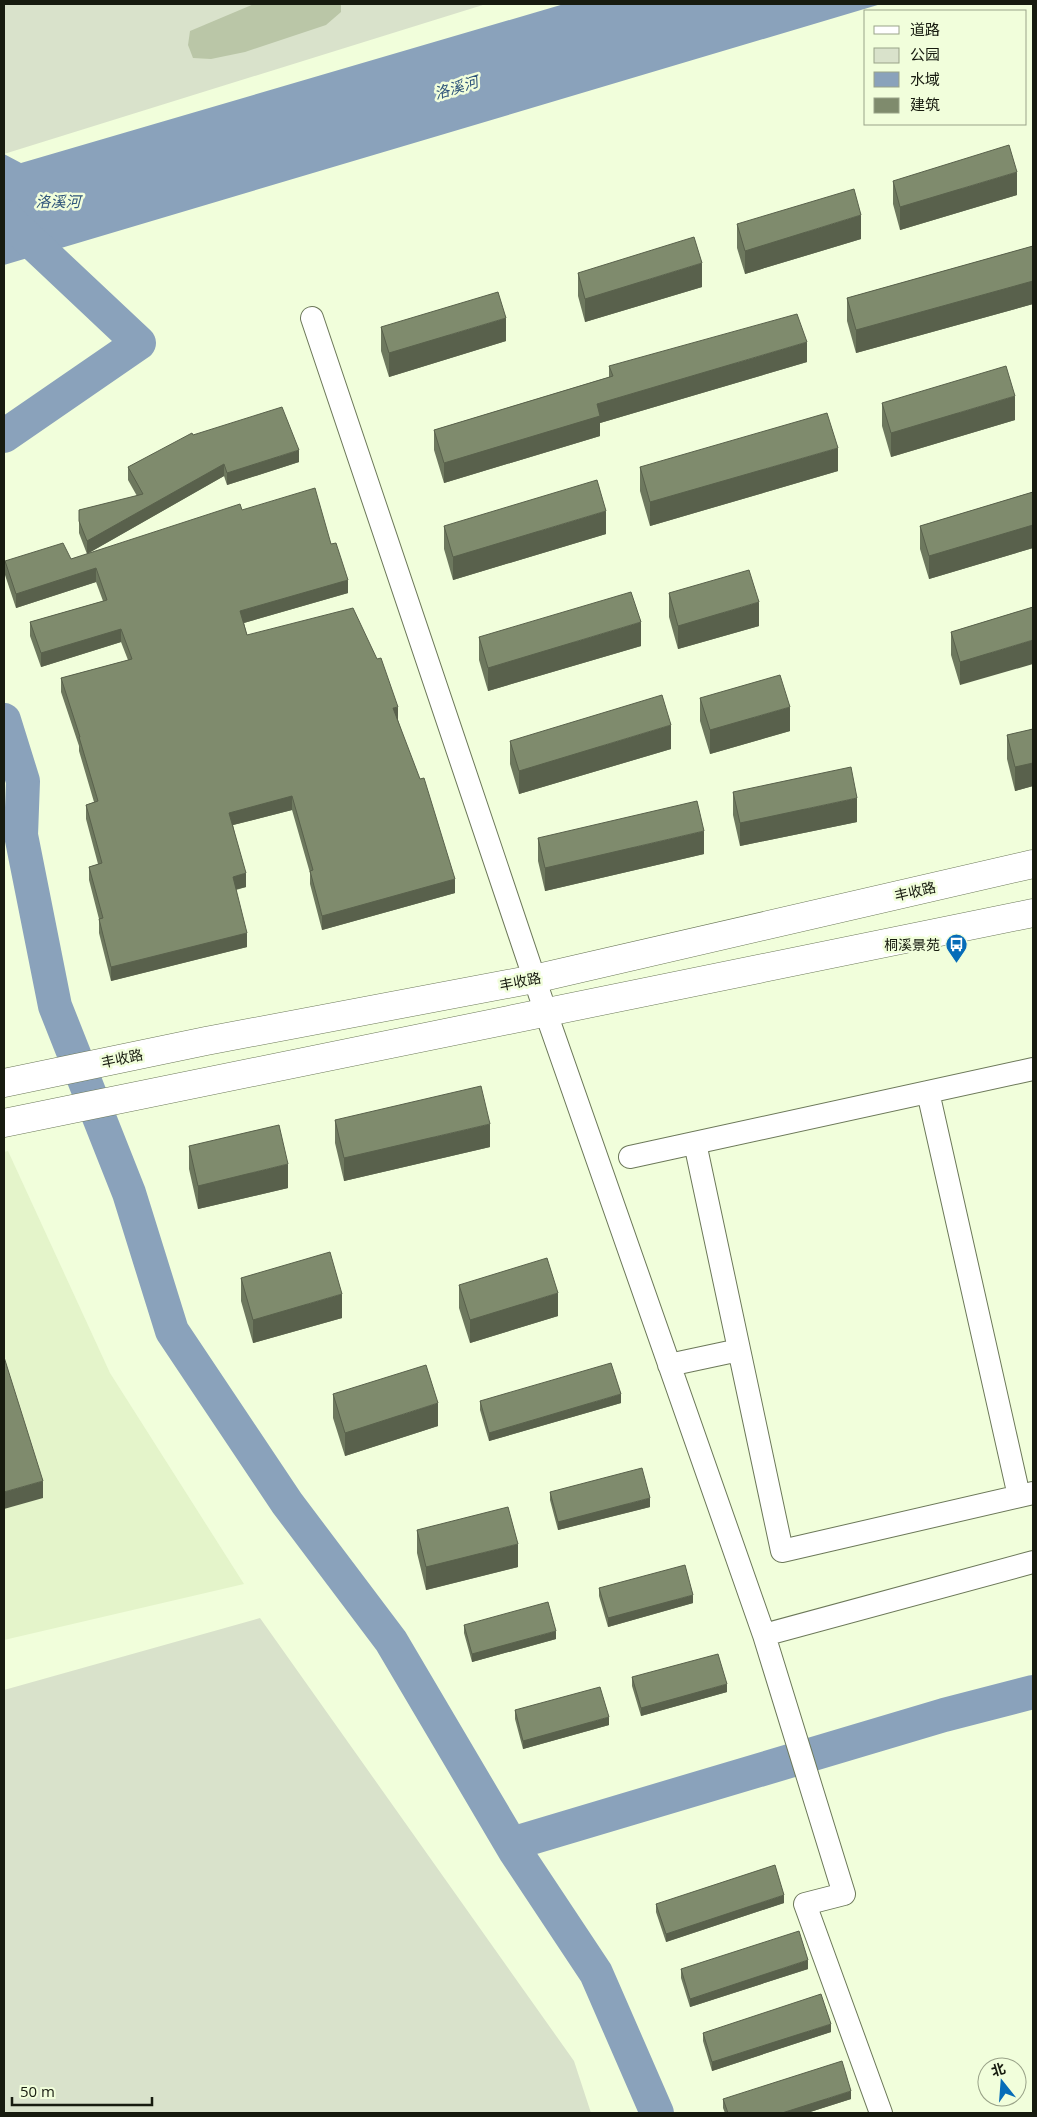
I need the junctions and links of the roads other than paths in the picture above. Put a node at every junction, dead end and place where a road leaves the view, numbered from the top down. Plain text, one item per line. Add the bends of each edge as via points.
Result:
1 (312, 318) dead end
2 (1033, 864) edge
3 (1033, 913) edge
4 (534, 979) junction
5 (546, 1013) junction
6 (1033, 1069) edge
7 (4, 1083) edge
8 (928, 1092) junction
9 (14, 1121) edge
10 (695, 1143) junction
11 (630, 1157) dead end
12 (739, 1350) junction
13 (669, 1365) junction
14 (1026, 1494) edge
15 (1033, 1562) edge
16 (764, 1635) junction
17 (881, 2113) edge

1 - 4 street
2 - 4 main road, 丰收路
3 - 5 main road
4 - 5 street
4 - 7 main road, 丰收路 via 206,1040
5 - 9 main road
5 - 13 street
6 - 8 street
8 - 10 street
8 - 14 street
10 - 11 street
10 - 12 street
12 - 13 street
12 - 14 street via 782,1551
13 - 16 street
15 - 16 street
16 - 17 street via 844,1894 806,1904

